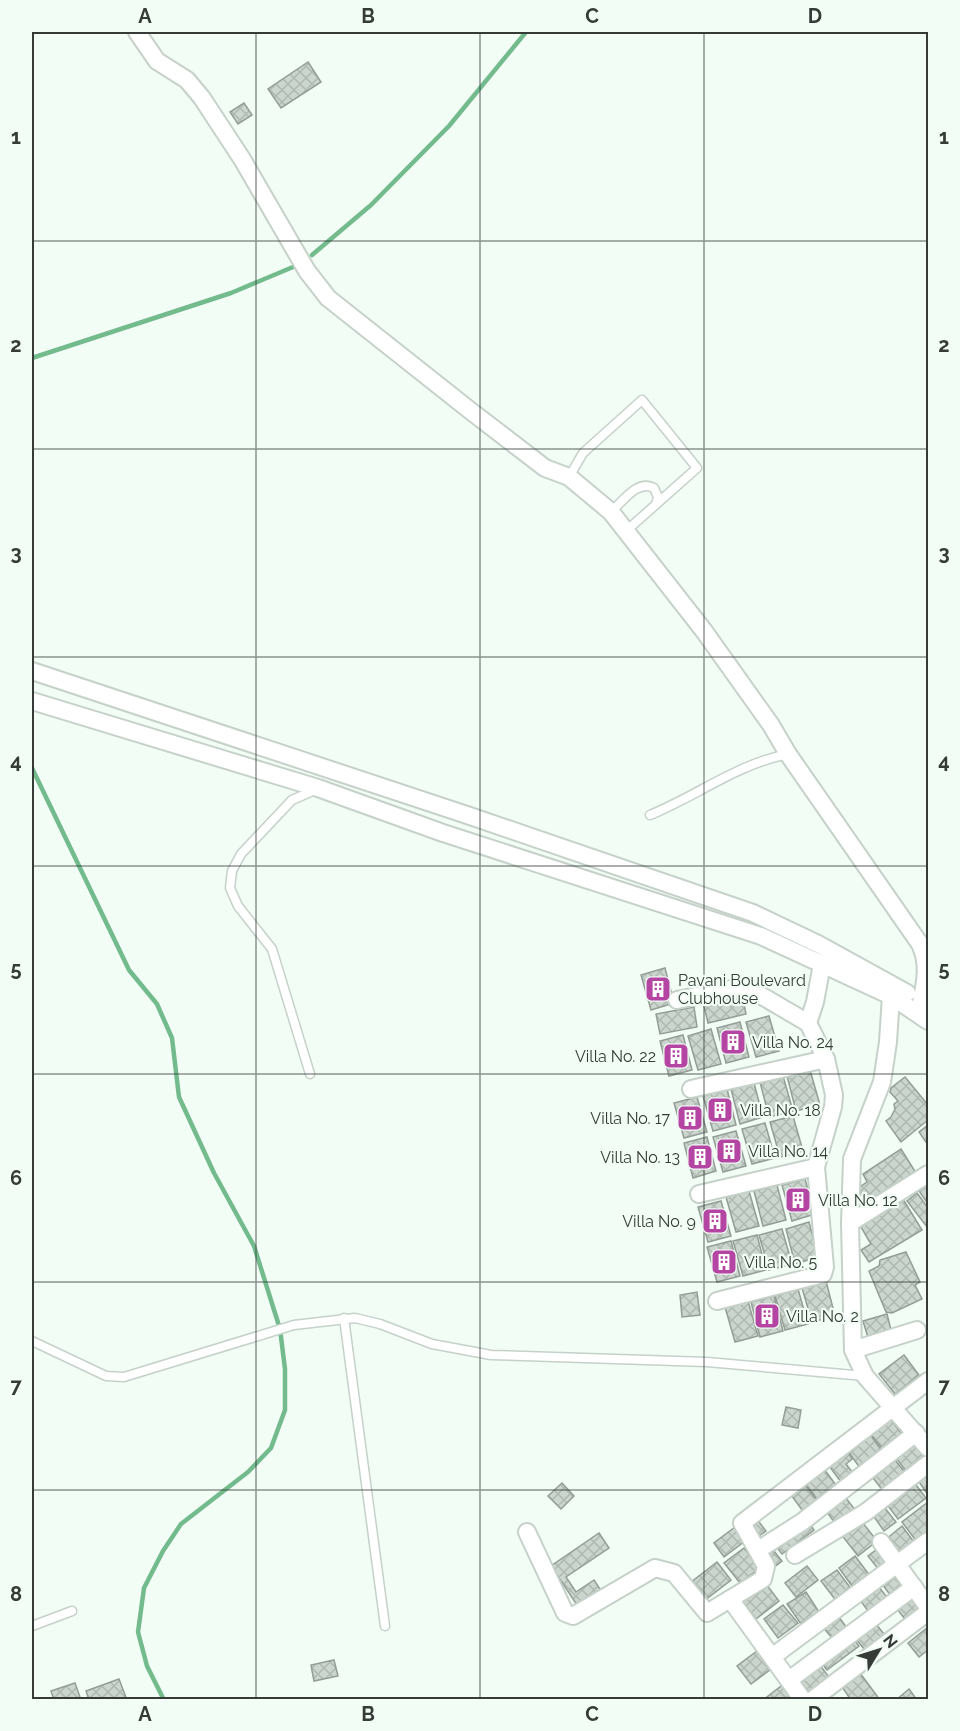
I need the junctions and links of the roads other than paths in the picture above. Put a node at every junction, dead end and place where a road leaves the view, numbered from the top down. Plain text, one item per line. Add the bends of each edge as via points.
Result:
1 (137, 32) edge
2 (569, 477) junction
3 (656, 504) junction
4 (611, 512) junction
5 (626, 531) junction
6 (32, 671) edge
7 (111, 697) junction
8 (32, 701) edge
9 (104, 723) junction
10 (788, 754) junction
11 (318, 788) junction
12 (650, 815) dead end
13 (822, 964) junction
14 (891, 996) junction
15 (676, 1000) dead end
16 (925, 1005) edge
17 (928, 1021) edge
18 (808, 1023) junction
19 (826, 1059) junction
20 (310, 1074) dead end
21 (691, 1089) dead end
22 (816, 1167) junction
23 (928, 1174) edge
24 (699, 1194) dead end
25 (850, 1223) junction
26 (717, 1301) dead end
27 (344, 1318) junction
28 (917, 1330) dead end
29 (32, 1341) edge
30 (853, 1350) junction
31 (865, 1376) junction
32 (928, 1381) edge
33 (895, 1408) junction
34 (916, 1433) junction
35 (928, 1448) edge
36 (928, 1464) edge
37 (528, 1532) dead end
38 (928, 1541) edge
39 (881, 1542) dead end
40 (758, 1550) junction
41 (795, 1555) dead end
42 (897, 1564) junction
43 (914, 1587) junction
44 (730, 1599) junction
45 (928, 1607) edge
46 (72, 1611) dead end
47 (928, 1612) edge
48 (32, 1626) edge
49 (384, 1626) dead end
50 (772, 1657) junction
51 (789, 1680) junction
52 (803, 1700) edge
53 (812, 1700) edge

1 - 2 street via 157,61 187,80 202,98 307,272 328,298 544,468
2 - 3 lane via 583,453 642,400 697,468
2 - 4 street
3 - 4 lane via 654,488 644,485
3 - 5 lane
4 - 5 street
5 - 10 street via 704,631
6 - 7 street
7 - 9 street
7 - 16 street via 743,910 828,949
8 - 9 street
9 - 11 street
10 - 12 lane via 747,765 678,804
10 - 16 street via 920,944 926,963
11 - 13 street via 443,833 761,936
11 - 20 lane via 292,800 241,855 232,871 230,888 238,906 272,949
13 - 14 street
13 - 18 street
14 - 17 street
14 - 25 street via 882,1082 852,1159
15 - 18 street via 740,987
18 - 19 street
19 - 21 street
19 - 22 street via 833,1107
22 - 24 street
22 - 26 street via 823,1274
23 - 25 street
25 - 30 street
27 - 29 lane via 294,1325 124,1377 106,1376
27 - 31 lane via 380,1324 432,1344 491,1355 707,1362
27 - 49 lane
28 - 30 street
30 - 31 street
31 - 33 street
32 - 33 street
33 - 34 street
33 - 40 street via 742,1523
34 - 35 street
34 - 40 street via 802,1522
36 - 41 street via 866,1512
37 - 44 street via 565,1613 573,1616 654,1568 674,1573 707,1613
38 - 42 street
39 - 42 street
40 - 44 street via 766,1566 763,1579
42 - 43 street
42 - 50 street
43 - 45 street
43 - 51 street
44 - 50 street
46 - 48 lane
47 - 53 street
50 - 51 street
51 - 52 street

